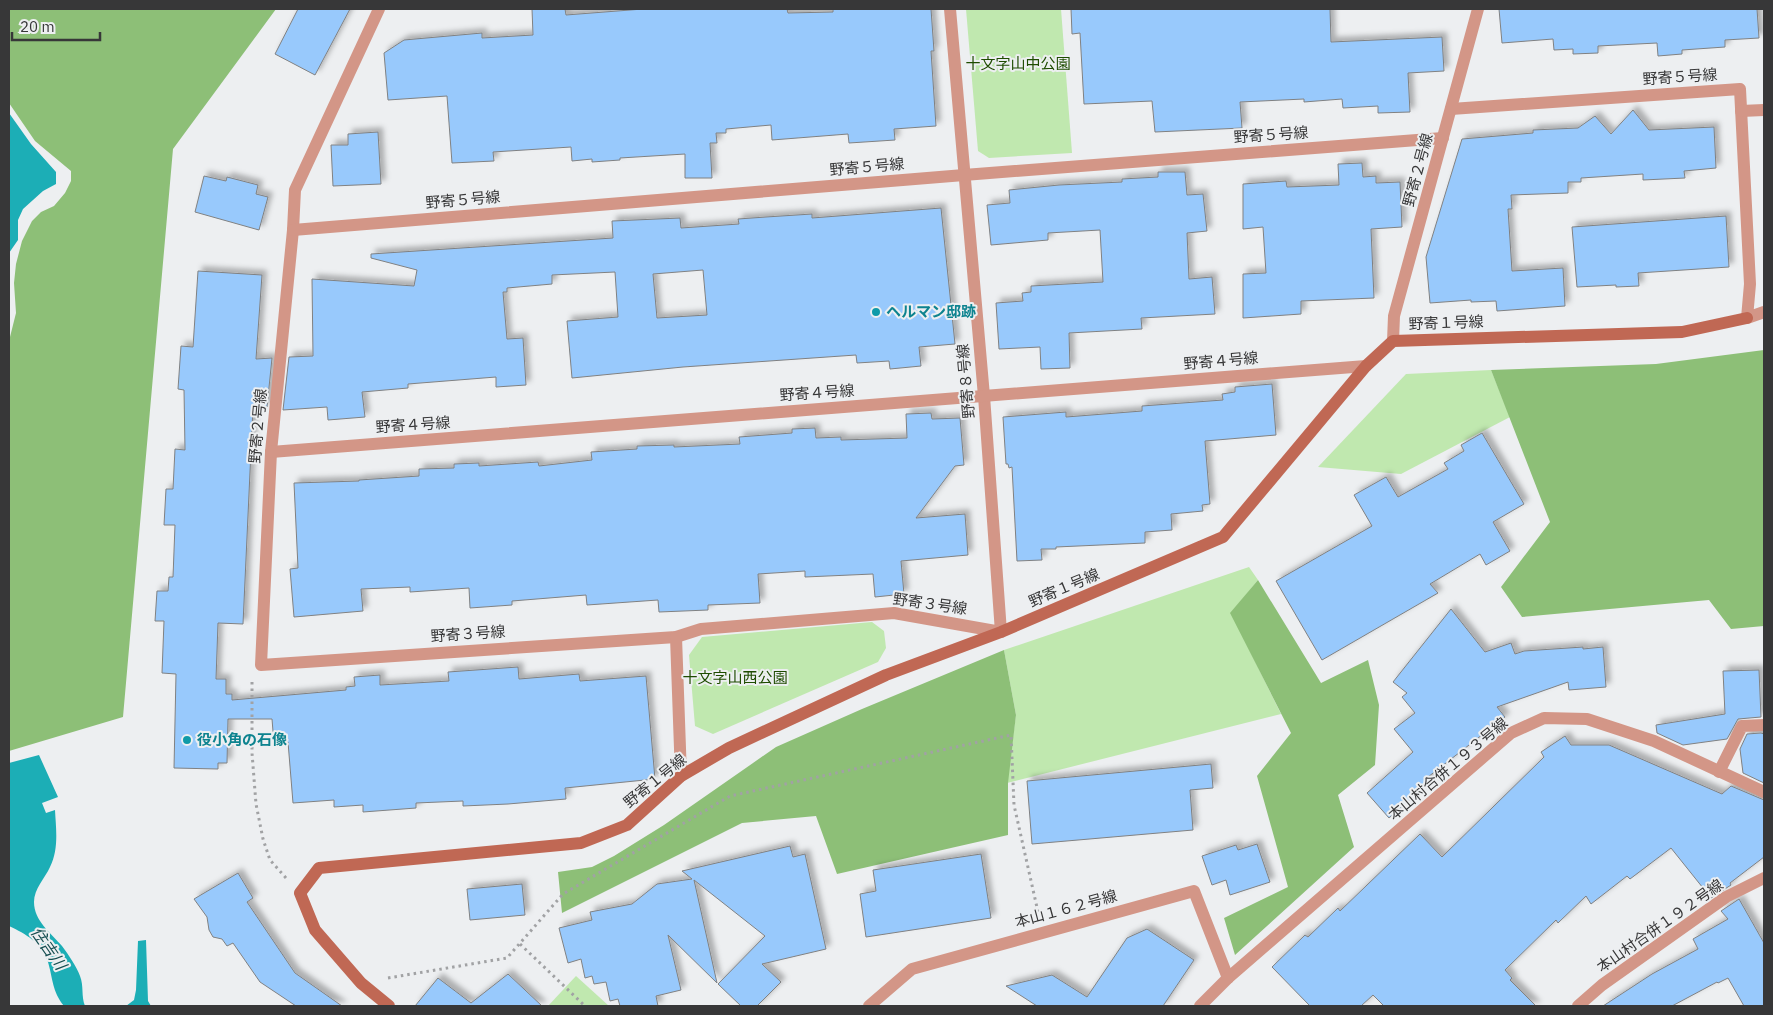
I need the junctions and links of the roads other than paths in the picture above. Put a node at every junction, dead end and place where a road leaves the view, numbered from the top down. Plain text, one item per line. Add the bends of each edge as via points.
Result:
1 (379, 9) edge
2 (950, 9) edge
3 (1478, 9) edge
4 (1451, 109) junction
5 (1764, 110) edge
6 (1741, 112) junction
7 (1443, 138) junction
8 (964, 175) junction
9 (293, 230) junction
10 (1764, 312) edge
11 (1747, 318) junction
12 (1393, 341) junction
13 (1366, 366) junction
14 (984, 396) junction
15 (271, 452) junction
16 (1001, 632) junction
17 (676, 636) junction
18 (261, 665) joint
19 (1764, 725) edge
20 (1719, 772) junction
21 (681, 776) junction
22 (1764, 792) edge
23 (1764, 878) edge
24 (1228, 978) junction
25 (389, 1006) edge
26 (869, 1006) edge
27 (1200, 1006) edge
28 (1578, 1006) edge

1 - 9 street, 野寄２号線 via 295,190
2 - 8 street, 野寄８号線
3 - 4 street, 野寄２号線
4 - 6 street, 野寄５号線 via 1740,89
4 - 7 street, 野寄２号線
5 - 6 street
6 - 11 street via 1750,284
7 - 8 street, 野寄５号線
7 - 12 street, 野寄２号線 via 1394,316
8 - 9 street, 野寄５号線
8 - 14 street, 野寄８号線
9 - 15 street, 野寄２号線
10 - 11 street
11 - 12 street, 野寄１号線 via 1682,332
12 - 13 street, 野寄１号線
13 - 14 street, 野寄４号線
13 - 16 street, 野寄１号線 via 1223,538
14 - 15 street, 野寄４号線
14 - 16 street, 野寄８号線
15 - 18 street, 野寄２号線
16 - 17 street, 野寄３号線 via 894,613 701,629
16 - 21 street, 野寄１号線 via 886,675 729,748
17 - 18 street, 野寄３号線
17 - 21 street
19 - 20 street via 1742,726
20 - 22 street, 本山村合併１９３号線
20 - 24 street, 本山村合併１９３号線 via 1654,742 1587,719 1544,718 1511,733
21 - 25 street, 野寄１号線 via 627,824 581,844 319,868 300,893 314,930 361,983
23 - 28 street, 本山村合併１９２号線 via 1726,897 1602,985
24 - 26 street, 本山１６２号線 via 1194,891 912,969
24 - 27 street, 本山村合併１９３号線

